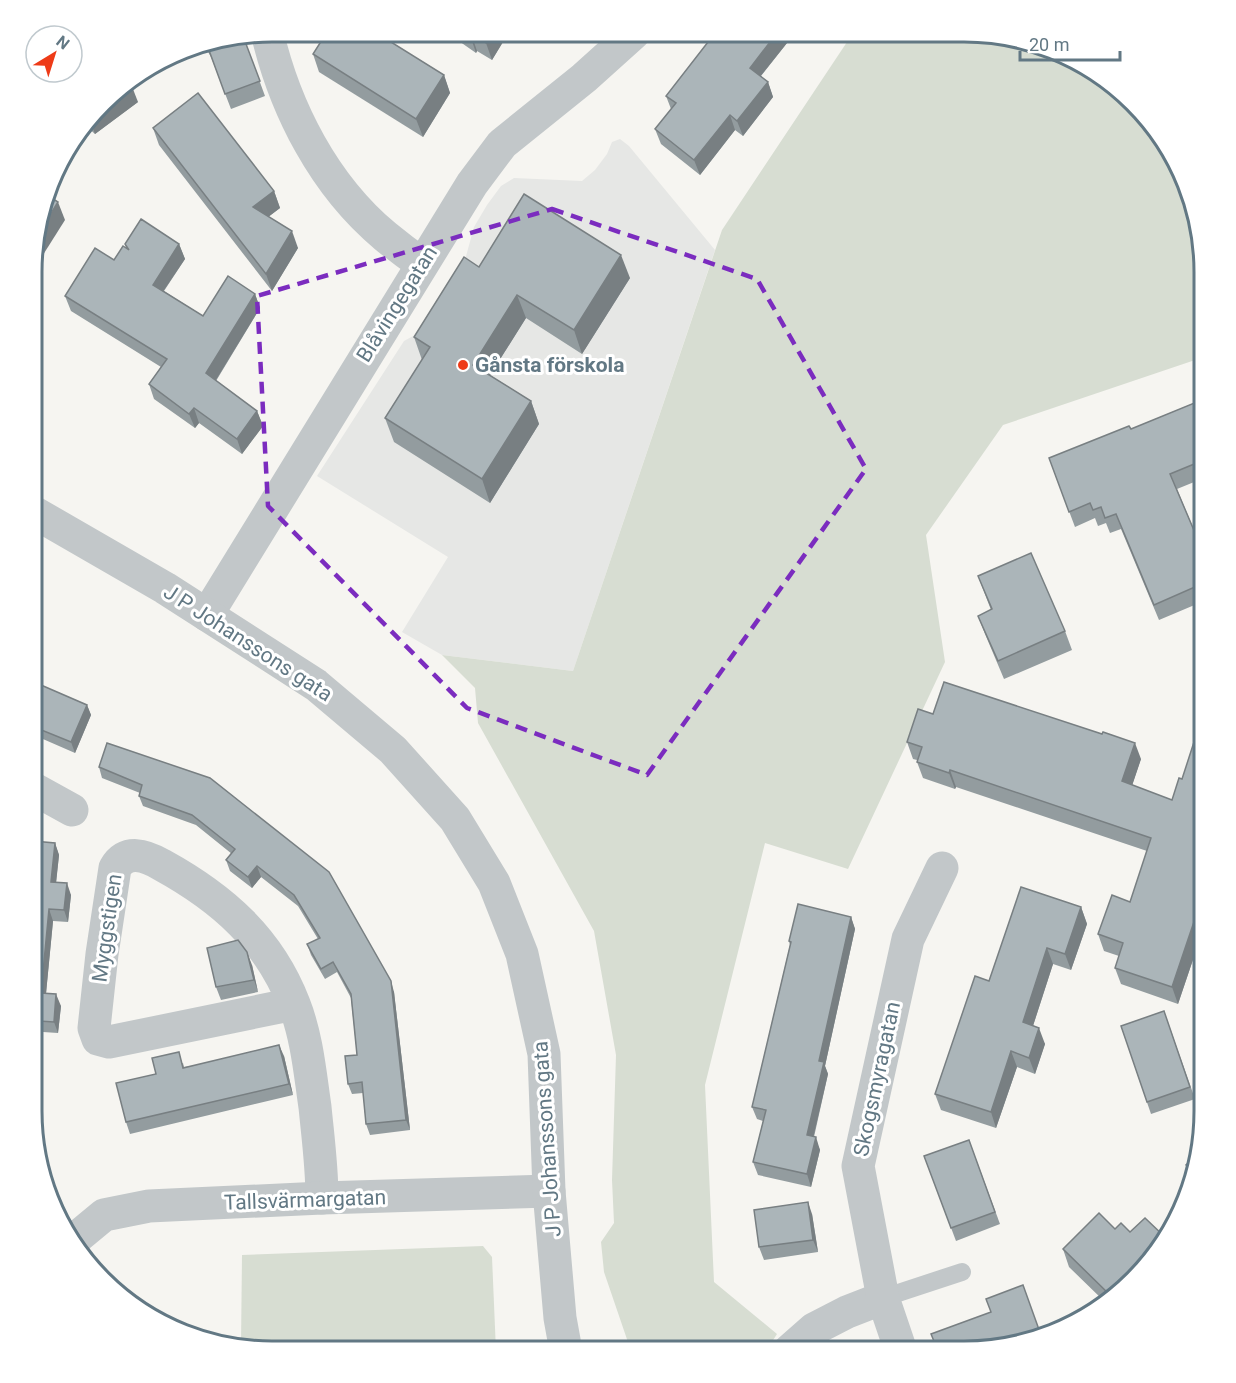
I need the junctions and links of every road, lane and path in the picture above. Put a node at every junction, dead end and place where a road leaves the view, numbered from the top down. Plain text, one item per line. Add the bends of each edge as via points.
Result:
1 (270, 42) edge
2 (624, 42) edge
3 (422, 264) junction
4 (42, 517) edge
5 (207, 615) junction
6 (42, 794) edge
7 (72, 810) dead end
8 (942, 868) dead end
9 (294, 1004) junction
10 (549, 1191) junction
11 (322, 1198) junction
12 (79, 1236) edge
13 (962, 1272) dead end
14 (883, 1298) junction
15 (564, 1341) edge
16 (800, 1341) edge
17 (898, 1341) edge

1 - 3 street via 287,96 328,172 383,235
2 - 3 street, Blåvingegatan via 502,144
3 - 5 street, Blåvingegatan
4 - 5 street, J P Johanssons gata
5 - 10 street, J P Johanssons gata via 316,684 393,750 455,819 494,883 522,954 544,1054
6 - 7 street
8 - 14 street, Skogsmyragatan via 908,939 858,1166
9 - 9 street, Myggstigen via 269,955 235,914 195,883 151,859 129,855 119,860 114,868 102,954 94,1028 98,1039 109,1042
9 - 11 street, Myggstigen via 309,1056
10 - 11 street, Tallsvärmargatan
10 - 15 street, J P Johanssons gata
11 - 12 street, Tallsvärmargatan via 149,1206 104,1215
13 - 14 lane
14 - 16 street via 814,1329
14 - 17 street, Skogsmyragatan

